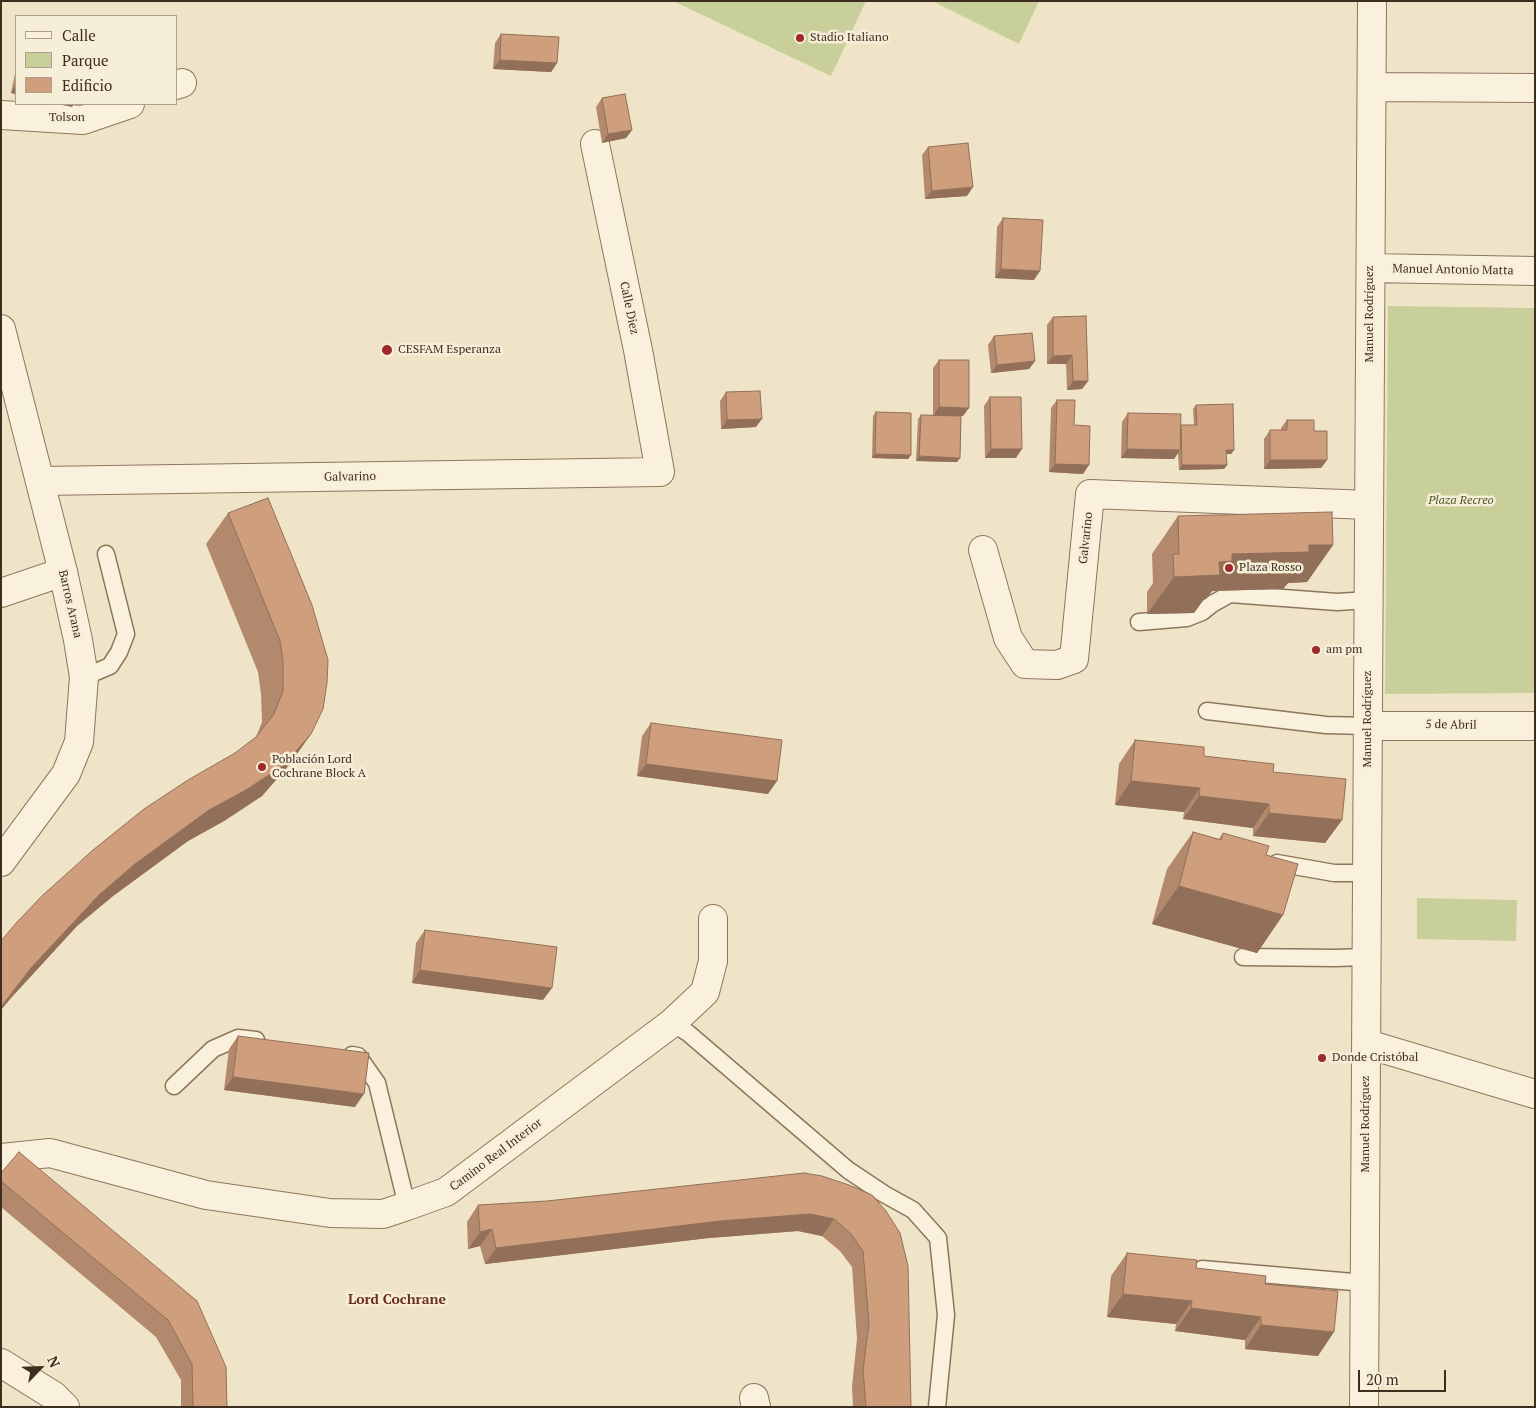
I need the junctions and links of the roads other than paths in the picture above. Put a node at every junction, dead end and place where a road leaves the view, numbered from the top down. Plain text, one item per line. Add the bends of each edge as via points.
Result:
1 (1372, 1) edge
2 (1372, 88) junction
3 (1535, 88) edge
4 (127, 105) edge
5 (1, 115) edge
6 (595, 144) dead end
7 (1371, 268) junction
8 (1535, 272) edge
9 (1, 329) edge
10 (660, 472) joint
11 (40, 481) junction
12 (1369, 505) junction
13 (983, 550) dead end
14 (106, 554) dead end
15 (63, 572) junction
16 (1, 593) edge
17 (1369, 600) junction
18 (1139, 622) dead end
19 (84, 677) junction
20 (1207, 711) dead end
21 (1368, 726) junction
22 (1535, 726) edge
23 (1, 862) edge
24 (1270, 862) edge
25 (1367, 873) junction
26 (713, 919) dead end
27 (1243, 957) edge
28 (1367, 957) junction
29 (672, 1023) junction
30 (267, 1041) edge
31 (1366, 1044) junction
32 (341, 1052) edge
33 (174, 1086) dead end
34 (1535, 1094) edge
35 (1, 1158) edge
36 (407, 1206) junction
37 (1202, 1269) edge
38 (1365, 1284) junction
39 (1, 1363) edge
40 (64, 1407) edge
41 (936, 1407) edge
42 (1364, 1407) edge

1 - 2 street, Manuel Rodríguez
2 - 3 street
2 - 7 street, Manuel Rodríguez
4 - 5 street, Tolson via 83,120
6 - 10 street, Calle Diez
7 - 8 street, Manuel Antonio Matta
7 - 12 street, Manuel Rodríguez
9 - 11 street, Barros Arana
10 - 11 street, Galvarino
11 - 15 street, Barros Arana
12 - 13 street, Galvarino via 1090,494 1074,659 1057,665 1025,664 1008,638
12 - 17 street, Manuel Rodríguez
14 - 19 lane via 126,634 110,666
15 - 16 street
15 - 19 street, Barros Arana
17 - 18 lane via 1337,602 1230,594 1187,618
17 - 21 street, Manuel Rodríguez
19 - 23 street, Barros Arana via 78,742 66,774
20 - 21 lane via 1326,725
21 - 22 street, 5 de Abril
21 - 25 street, Manuel Rodríguez
24 - 25 lane via 1334,873
25 - 28 street, Manuel Rodríguez
26 - 29 street, Camino Real Interior via 713,961 705,992
27 - 28 lane
28 - 31 street, Manuel Rodríguez
29 - 36 street, Camino Real Interior via 446,1192
29 - 41 lane via 688,1033 848,1170 913,1210 938,1238 946,1315
30 - 33 lane via 238,1038 212,1049
31 - 34 street
31 - 38 street, Manuel Rodríguez
32 - 36 lane via 358,1056 377,1083
35 - 36 street, Camino Real Interior via 50,1153 206,1195 330,1213 383,1214
37 - 38 lane
38 - 42 street, Manuel Rodríguez
39 - 40 street via 54,1396

